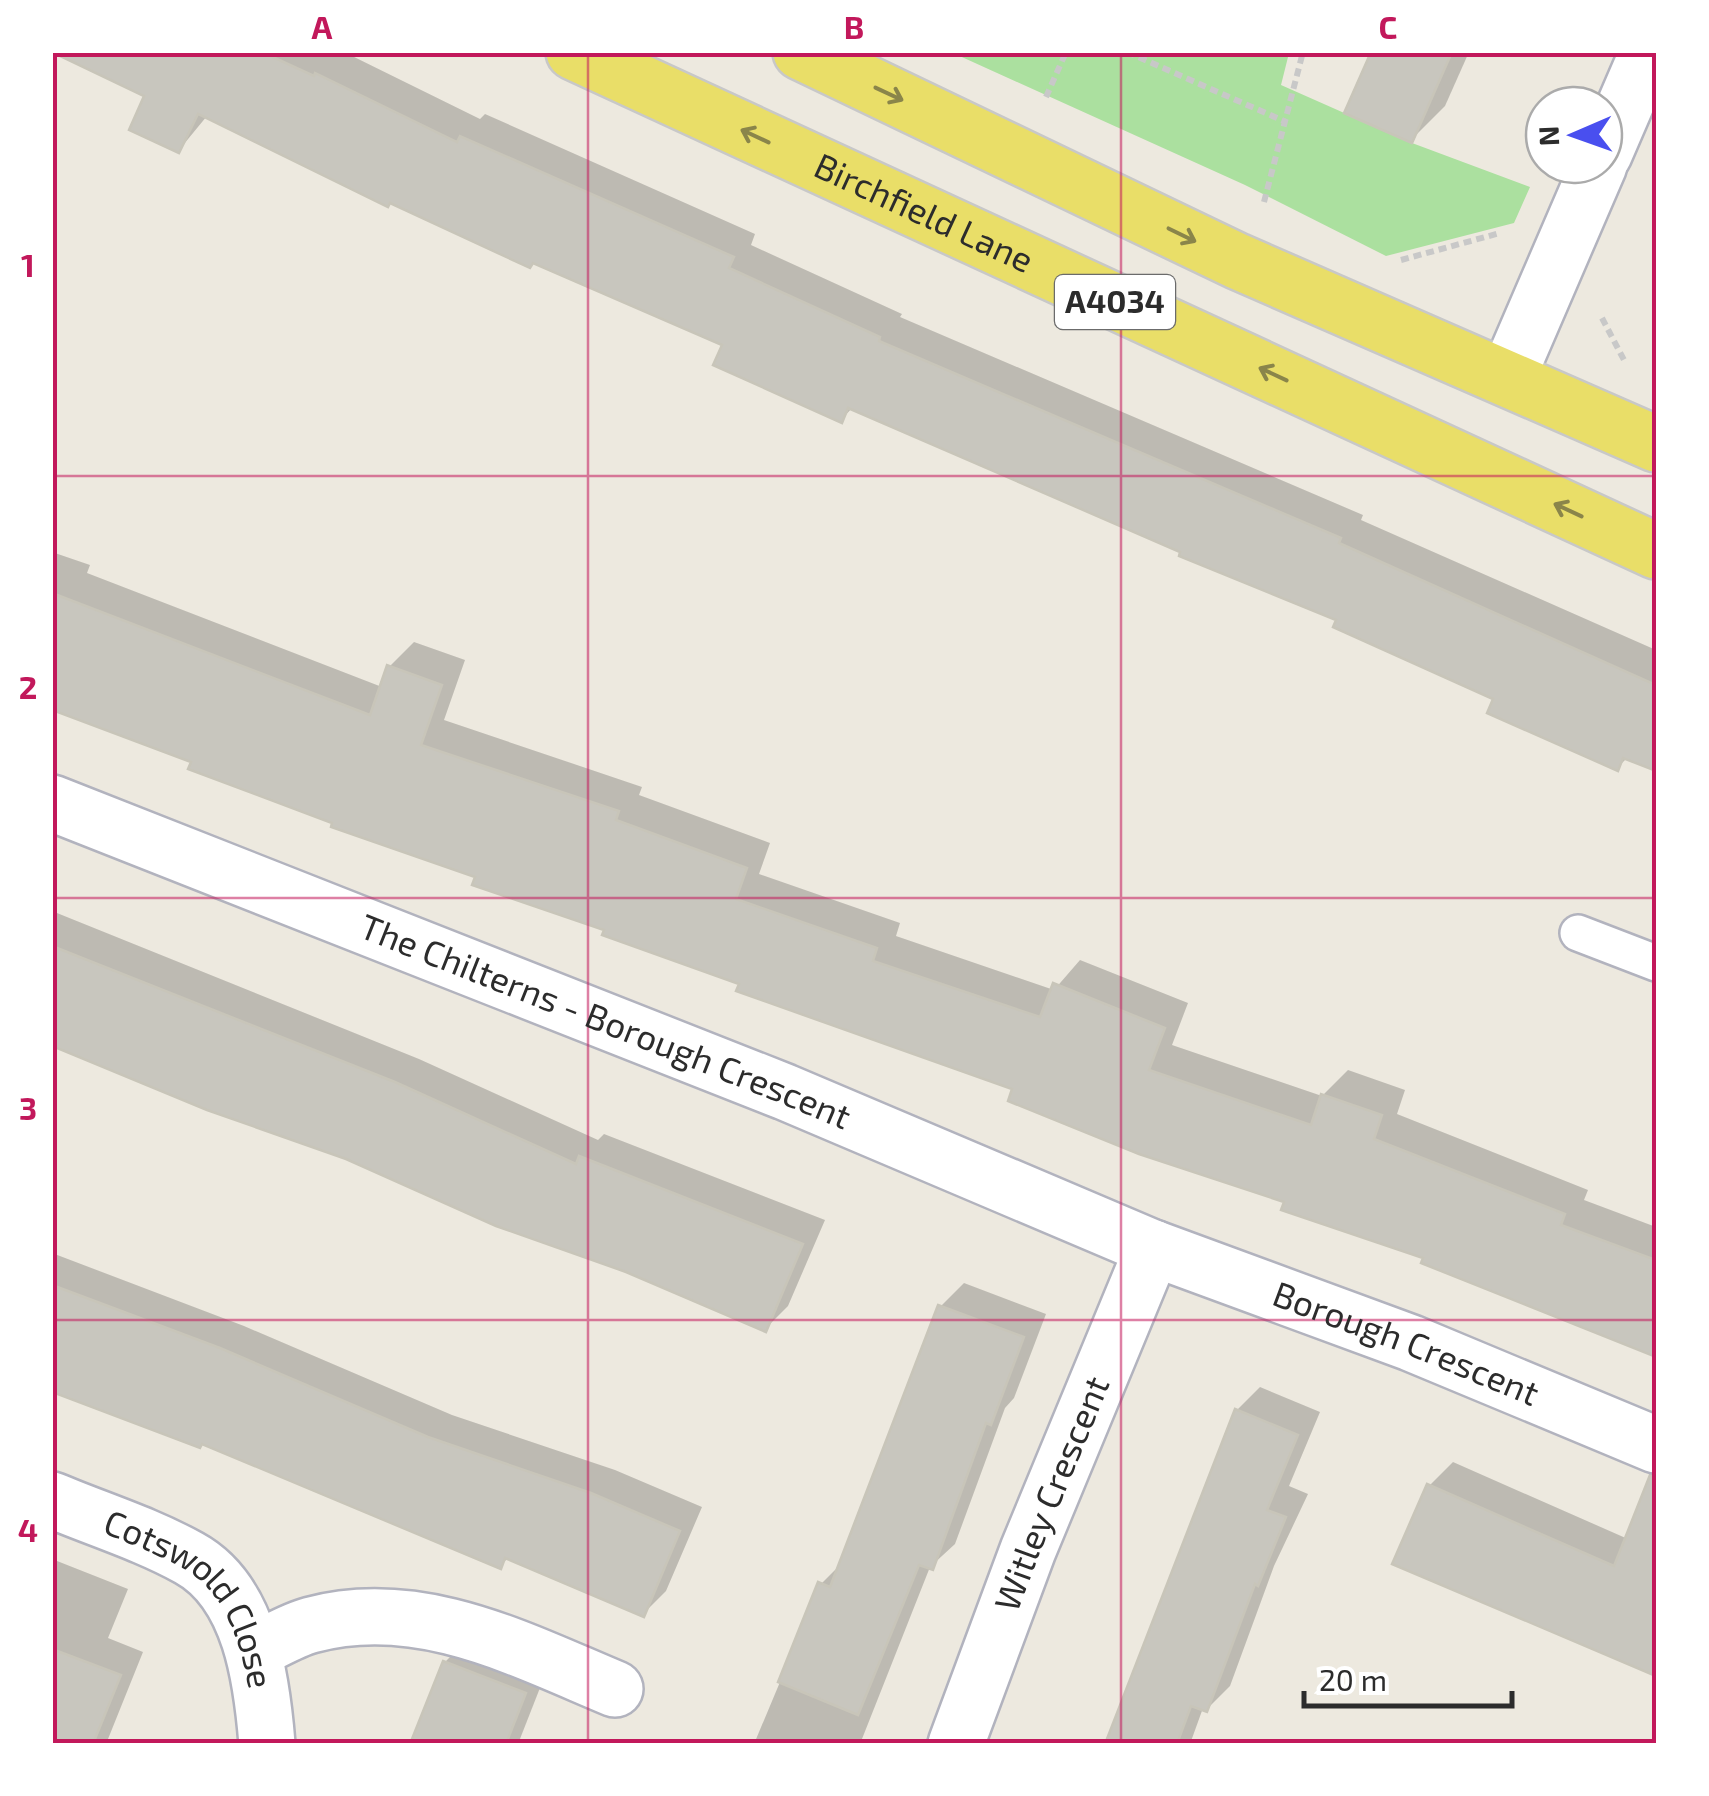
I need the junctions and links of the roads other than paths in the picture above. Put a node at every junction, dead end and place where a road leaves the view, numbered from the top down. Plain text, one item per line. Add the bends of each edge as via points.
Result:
1 (574, 52) edge
2 (801, 52) edge
3 (1648, 52) edge
4 (1624, 108) edge
5 (1590, 185) edge
6 (1508, 376) junction
7 (1656, 444) edge
8 (1656, 550) edge
9 (52, 802) edge
10 (1578, 933) dead end
11 (1656, 963) edge
12 (1153, 1248) junction
13 (1656, 1445) edge
14 (52, 1500) edge
15 (254, 1650) junction
16 (615, 1688) dead end
17 (266, 1744) edge
18 (956, 1744) edge

8 -> 1 main road, Birchfield Lane / A4034
2 -> 6 main road, A4034 via 1236,261
3 - 4 street
5 - 6 street
6 - 7 main road, A4034
9 - 12 street, The Chilterns - Borough Crescent via 766,1085
10 - 11 lane
12 - 13 street, Borough Crescent
12 - 18 street, Witley Crescent
14 - 15 street, Cotswold Close via 192,1559 232,1601
15 - 16 street via 312,1625 386,1617 467,1627
15 - 17 street, Cotswold Close

